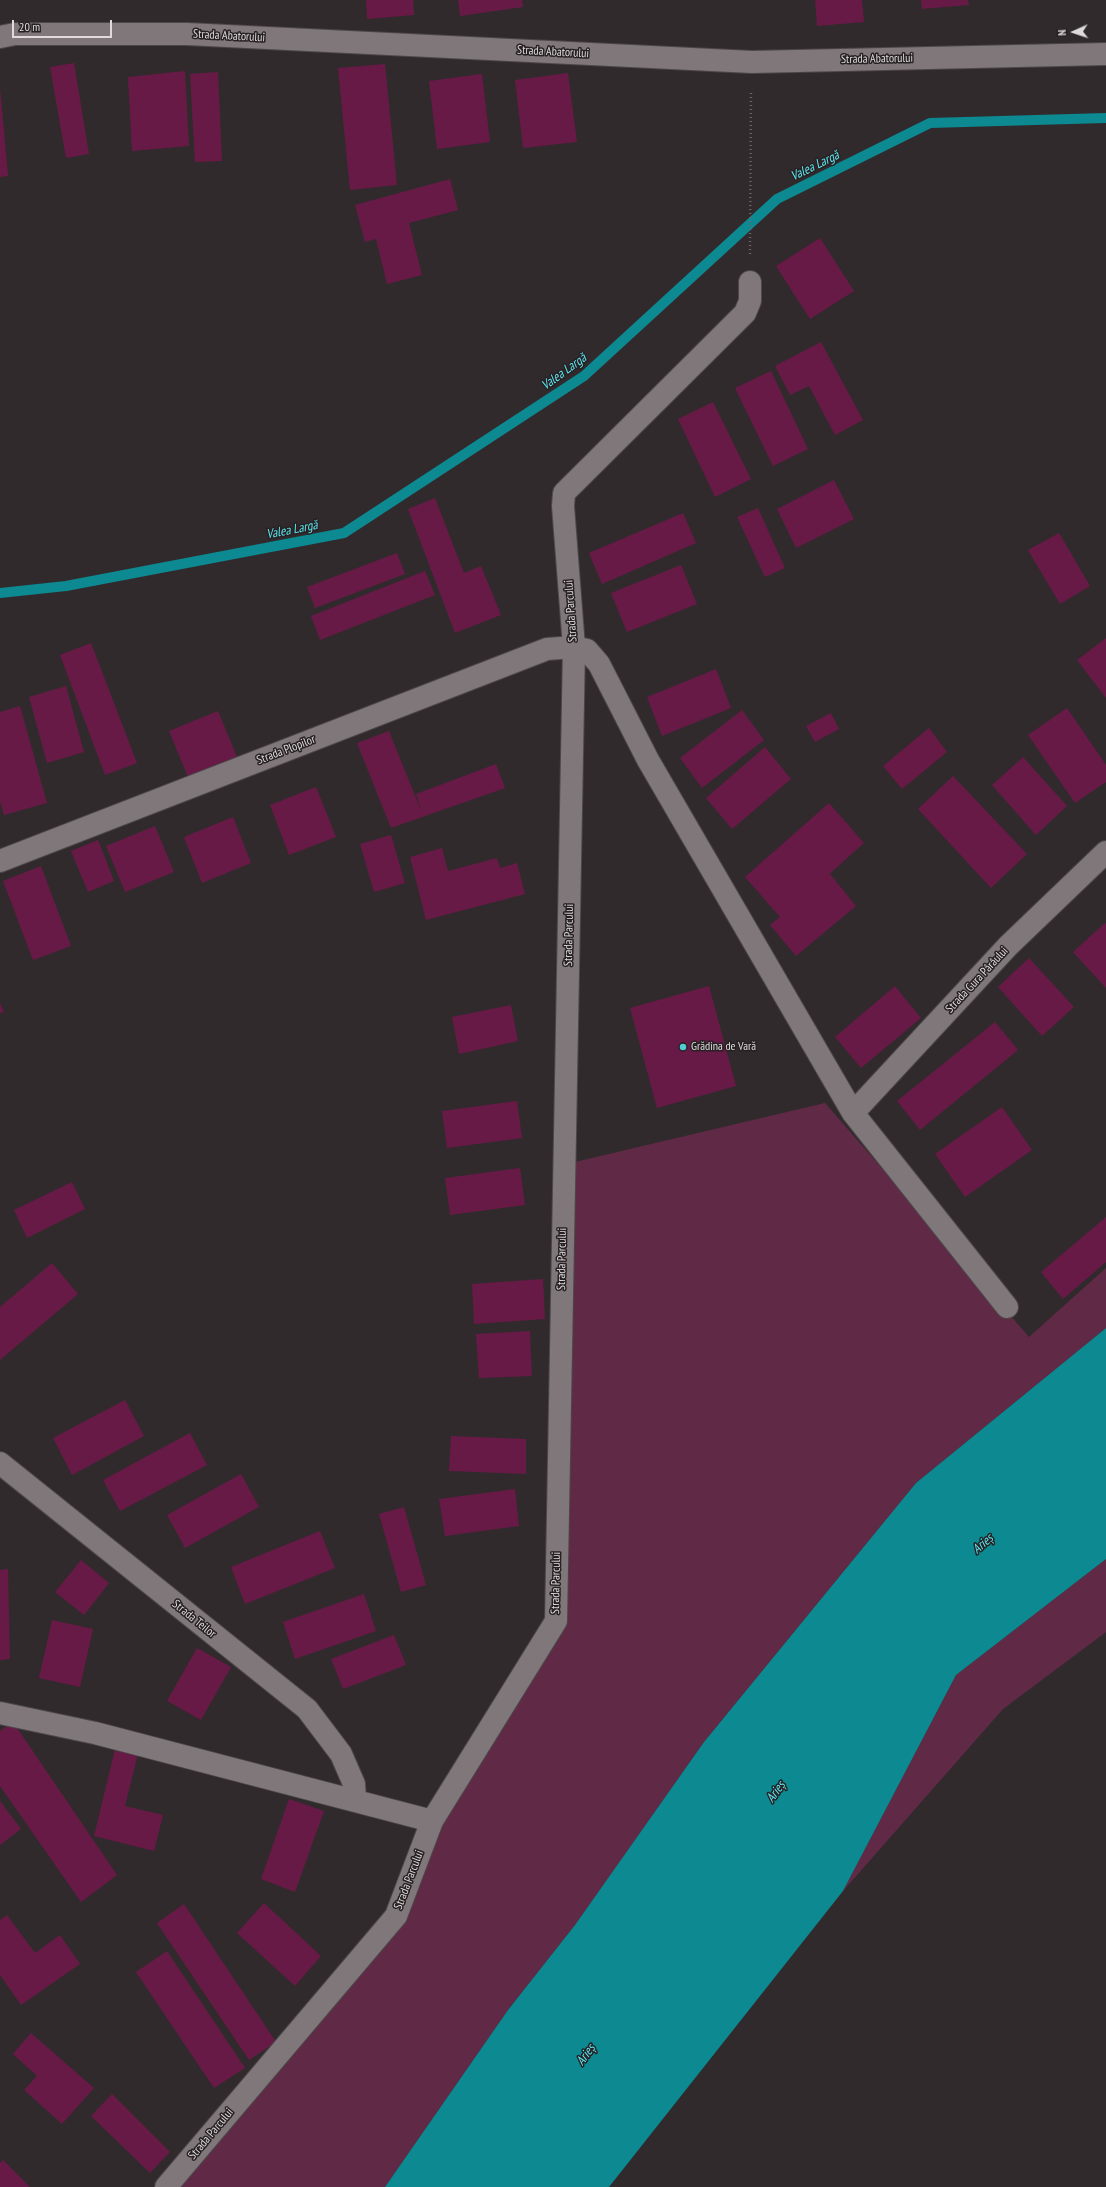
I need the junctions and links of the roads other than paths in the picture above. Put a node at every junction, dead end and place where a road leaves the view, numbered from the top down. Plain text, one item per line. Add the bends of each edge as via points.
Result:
1 (0, 37) edge
2 (1106, 54) edge
3 (750, 282) dead end
4 (574, 647) junction
5 (1106, 852) edge
6 (0, 861) edge
7 (853, 1114) junction
8 (1007, 1307) dead end
9 (0, 1463) edge
10 (0, 1713) edge
11 (355, 1799) junction
12 (432, 1821) junction
13 (166, 2187) edge

1 - 2 street, Strada Abatorului via 15,34 187,34 752,62
3 - 4 street, Strada Parcului via 750,301 745,312 564,492
4 - 6 street, Strada Plopilor via 547,649
4 - 7 street via 587,650 599,664 648,760
4 - 12 street, Strada Parcului via 556,1621
5 - 7 street, Strada Gura Pârâului via 1008,946
7 - 8 street
9 - 11 street, Strada Teilor via 307,1709 342,1754 354,1784
10 - 11 street via 95,1733
11 - 12 street
12 - 13 street, Strada Parcului via 396,1916

